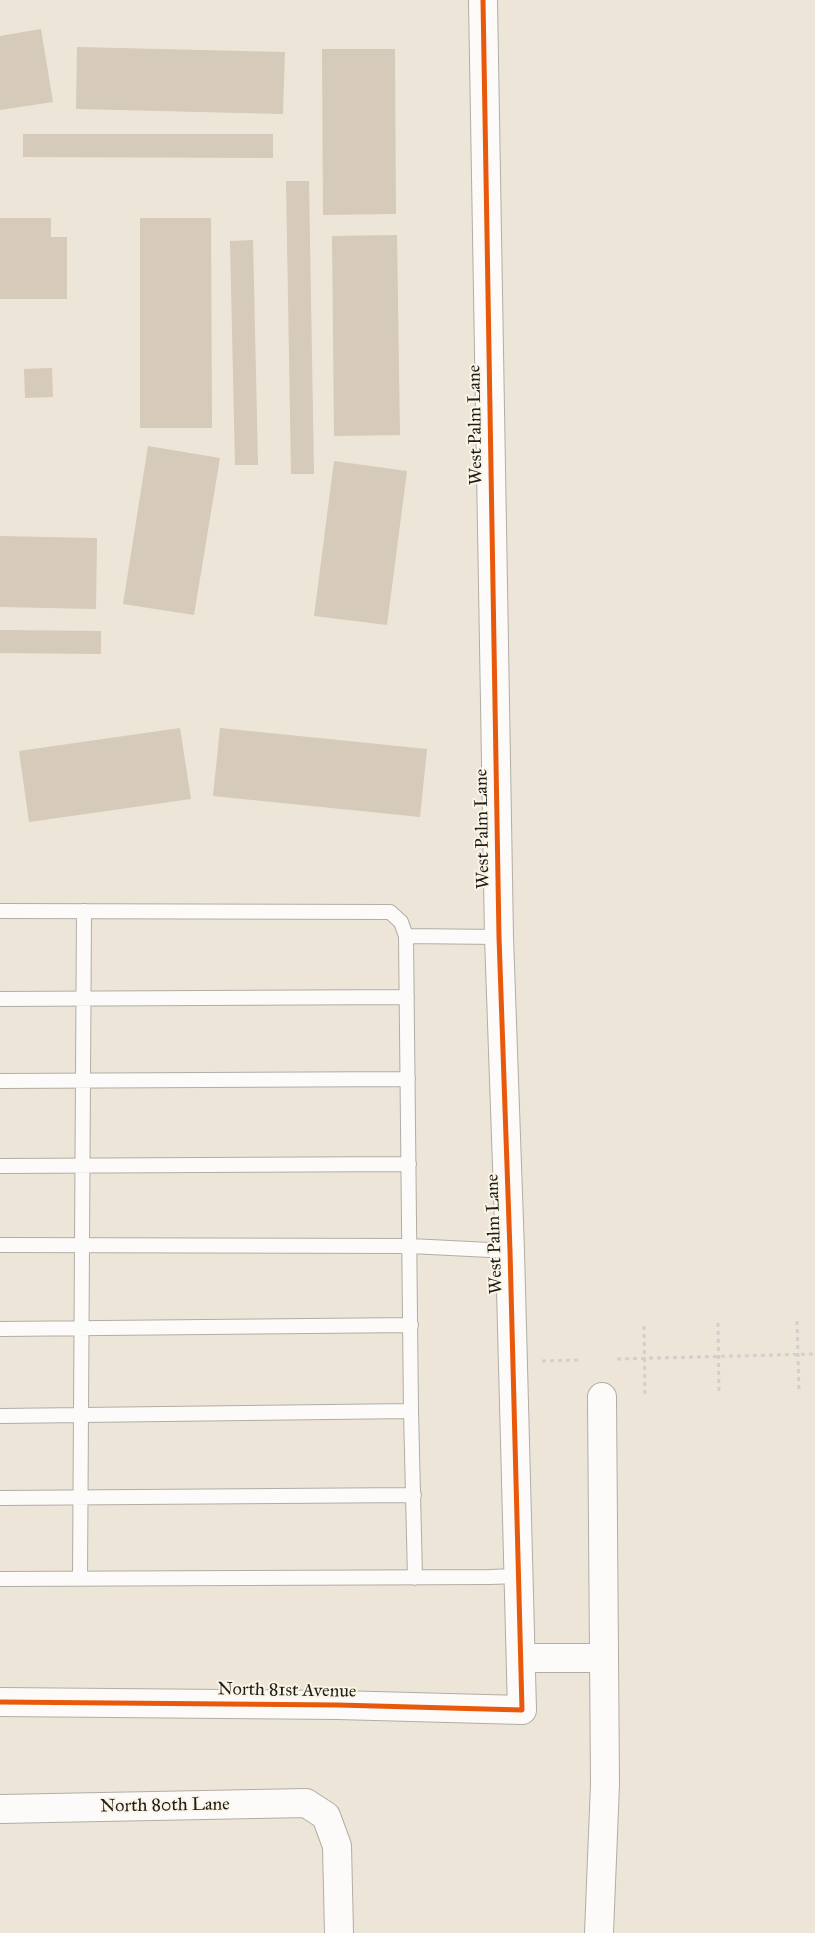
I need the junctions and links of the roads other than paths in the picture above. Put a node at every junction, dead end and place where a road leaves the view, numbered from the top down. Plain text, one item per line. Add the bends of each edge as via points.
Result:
1 (483, 0) edge
2 (0, 910) edge
3 (84, 911) junction
4 (406, 936) junction
5 (499, 937) junction
6 (407, 997) junction
7 (83, 998) junction
8 (0, 999) edge
9 (408, 1078) junction
10 (83, 1080) junction
11 (0, 1081) edge
12 (82, 1164) junction
13 (409, 1164) junction
14 (0, 1166) edge
15 (82, 1244) junction
16 (0, 1246) edge
17 (410, 1246) junction
18 (510, 1251) junction
19 (411, 1325) junction
20 (81, 1328) junction
21 (0, 1329) edge
22 (602, 1397) dead end
23 (411, 1411) junction
24 (81, 1414) junction
25 (0, 1416) edge
26 (414, 1495) junction
27 (81, 1497) junction
28 (0, 1498) edge
29 (518, 1576) junction
30 (415, 1578) junction
31 (0, 1579) edge
32 (80, 1579) junction
33 (521, 1658) junction
34 (604, 1658) junction
35 (0, 1702) edge
36 (0, 1809) edge
37 (339, 1933) edge
38 (600, 1933) edge

1 - 5 street, West Palm Lane
2 - 3 lane
3 - 4 lane via 390,912 401,922
3 - 7 lane
4 - 5 lane
4 - 6 lane
5 - 18 street, West Palm Lane
6 - 7 lane
6 - 9 lane
7 - 8 lane
7 - 10 lane
9 - 10 lane
9 - 13 lane
10 - 11 lane
10 - 12 lane
12 - 13 lane
12 - 14 lane
12 - 15 lane
13 - 17 lane
15 - 16 lane
15 - 17 lane
15 - 20 lane
17 - 18 lane
17 - 19 lane
18 - 29 street, West Palm Lane
19 - 20 lane
19 - 23 lane
20 - 21 lane
20 - 24 lane
22 - 34 street
23 - 24 lane
23 - 26 lane
24 - 25 lane
24 - 27 lane
26 - 27 lane
26 - 30 lane
27 - 28 lane
27 - 32 lane
29 - 30 lane
29 - 33 street, West Palm Lane
30 - 32 lane
31 - 32 lane
33 - 34 street
33 - 35 street, North 81st Avenue via 522,1710
34 - 38 street via 605,1784
36 - 37 street, North 80th Lane via 306,1804 326,1816 337,1846

